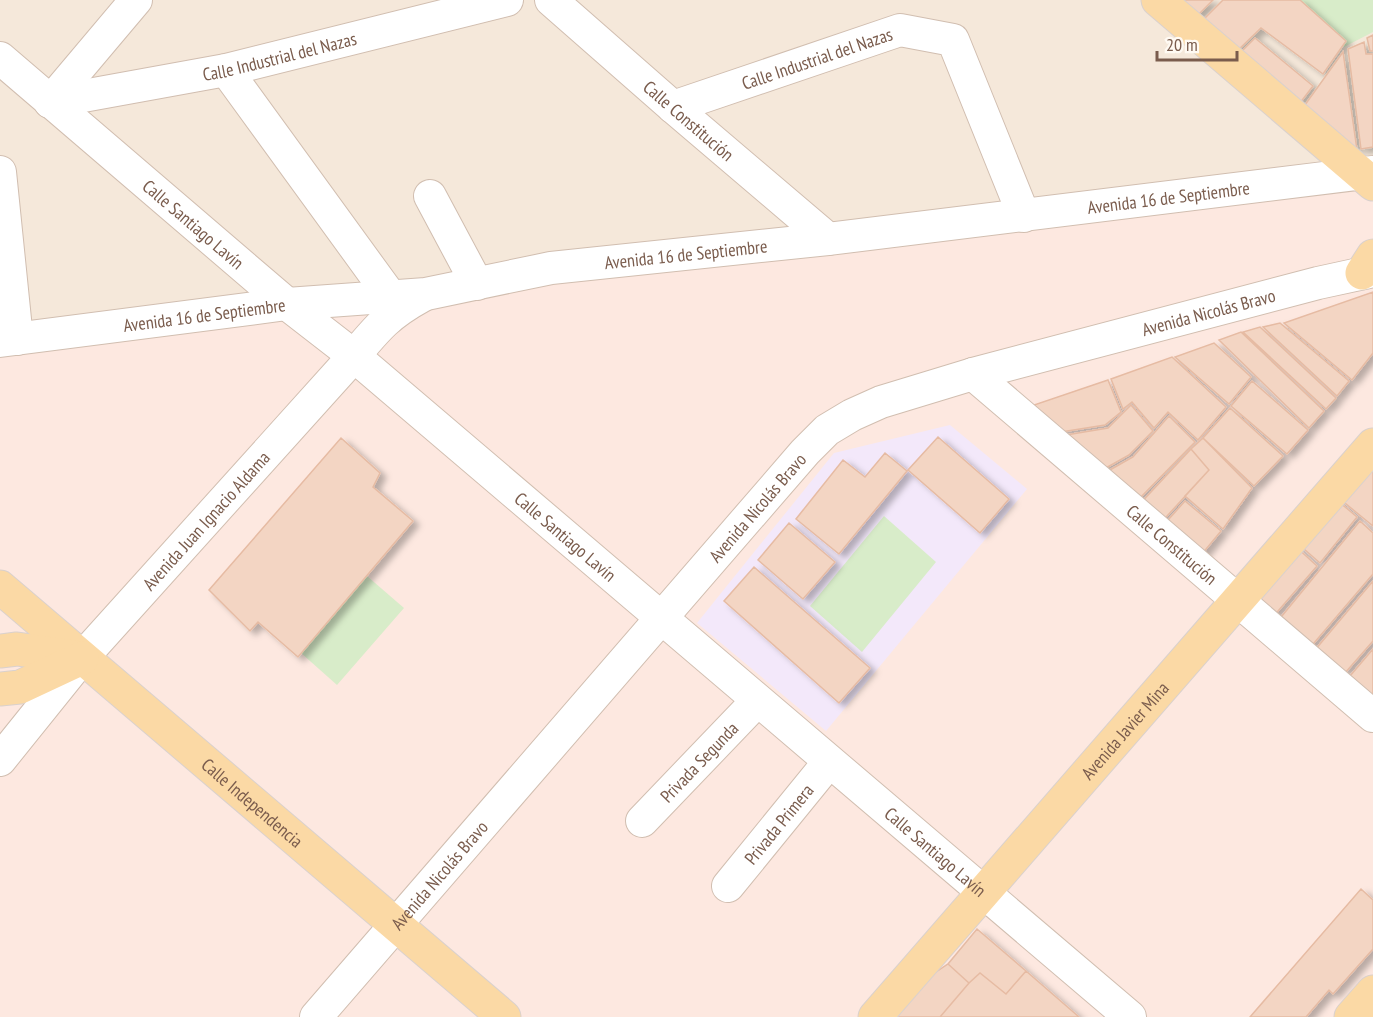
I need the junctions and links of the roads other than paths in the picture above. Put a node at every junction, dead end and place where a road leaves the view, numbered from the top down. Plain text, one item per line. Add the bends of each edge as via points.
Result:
1 (136, 0) edge
2 (507, 0) edge
3 (551, 0) edge
4 (1158, 0) edge
5 (0, 58) edge
6 (226, 70) junction
7 (13, 84) edge
8 (50, 102) junction
9 (673, 107) junction
10 (0, 172) edge
11 (1370, 180) edge
12 (430, 196) dead end
13 (1024, 216) junction
14 (828, 239) junction
15 (1369, 267) edge
16 (477, 284) junction
17 (426, 294) junction
18 (391, 297) junction
19 (287, 304) junction
20 (9, 340) edge
21 (354, 356) junction
22 (973, 374) junction
23 (1373, 446) edge
24 (0, 587) edge
25 (1238, 600) junction
26 (660, 618) junction
27 (0, 651) edge
28 (82, 658) junction
29 (0, 689) edge
30 (757, 701) junction
31 (1373, 716) edge
32 (0, 760) edge
33 (829, 762) junction
34 (642, 821) dead end
35 (728, 886) dead end
36 (983, 893) junction
37 (395, 924) junction
38 (1373, 992) edge
39 (316, 1017) edge
40 (504, 1017) edge
41 (875, 1017) edge
42 (1130, 1017) edge
43 (1351, 1017) edge

1 - 8 street
2 - 6 street, Calle Industrial del Nazas
3 - 9 street, Calle Constitución
4 - 11 main road
5 - 7 street, Calle Santiago Lavín
6 - 8 street, Calle Industrial del Nazas
6 - 18 street
7 - 8 street, Calle Santiago Lavín
8 - 19 street, Calle Santiago Lavín
9 - 13 street, Calle Industrial del Nazas via 900,30 953,40
9 - 14 street, Calle Constitución
10 - 20 street
11 - 13 street, Avenida 16 de Septiembre
12 - 16 street
13 - 14 street, Avenida 16 de Septiembre
14 - 16 street, Avenida 16 de Septiembre via 551,268
15 - 22 street, Avenida Nicolás Bravo
16 - 17 street, Avenida 16 de Septiembre
17 - 18 street, Avenida 16 de Septiembre
17 - 21 street, Avenida Juan Ignacio Aldama via 398,309
18 - 19 street, Avenida 16 de Septiembre
19 - 20 street, Avenida 16 de Septiembre
19 - 21 street, Calle Santiago Lavín
21 - 26 street, Calle Santiago Lavín
21 - 28 street, Avenida Juan Ignacio Aldama
22 - 25 street, Calle Constitución
22 - 26 street, Avenida Nicolás Bravo via 881,402 827,430
23 - 25 main road, Avenida Javier Mina
24 - 28 main road, Calle Independencia
25 - 31 street, Calle Constitución
25 - 36 main road, Avenida Javier Mina
26 - 30 street, Calle Santiago Lavín
26 - 37 street, Avenida Nicolás Bravo
27 - 28 main road via 17,649
28 - 29 main road via 20,687
28 - 32 street, Avenida Juan Ignacio Aldama
28 - 37 main road, Calle Independencia
30 - 33 street, Calle Santiago Lavín
30 - 34 street, Privada Segunda
33 - 35 street, Privada Primera
33 - 36 street, Calle Santiago Lavín
36 - 41 main road, Avenida Javier Mina
36 - 42 street, Calle Santiago Lavín
37 - 39 street, Avenida Nicolás Bravo
37 - 40 main road, Calle Independencia
38 - 43 main road

